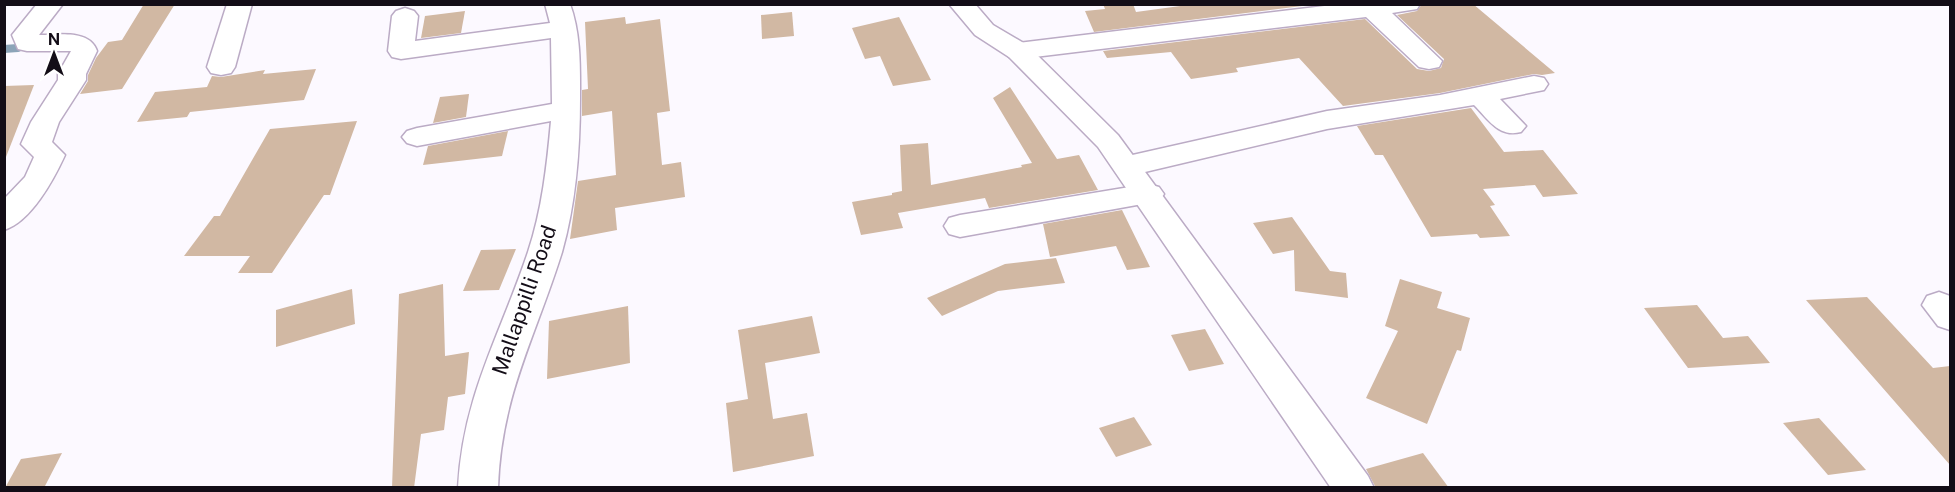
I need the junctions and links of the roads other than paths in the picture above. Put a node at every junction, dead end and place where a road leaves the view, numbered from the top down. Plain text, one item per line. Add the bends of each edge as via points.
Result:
1 (51, 4) edge
2 (240, 4) edge
3 (961, 4) edge
4 (1408, 4) edge
5 (1372, 9) junction
6 (405, 16) dead end
7 (561, 17) edge
8 (1018, 51) junction
9 (1429, 61) dead end
10 (221, 67) dead end
11 (1534, 84) dead end
12 (1480, 95) junction
13 (565, 110) junction
14 (1511, 126) dead end
15 (417, 137) dead end
16 (1128, 166) junction
17 (1148, 194) junction
18 (4, 219) edge
19 (960, 226) dead end
20 (478, 488) edge
21 (1354, 488) edge

1 - 18 street via 25,35 27,43 74,43 84,51 36,144 50,155 38,181
2 - 10 street
3 - 8 street via 984,30
4 - 5 street
5 - 8 street
5 - 9 street
6 - 7 street via 401,51
7 - 13 street, Mallappilli Road
8 - 16 street
11 - 12 street
12 - 14 street
12 - 16 street via 1327,120
13 - 15 street
13 - 20 street, Mallappilli Road via 557,205 545,252 489,400
16 - 17 street
17 - 19 street
17 - 21 street

